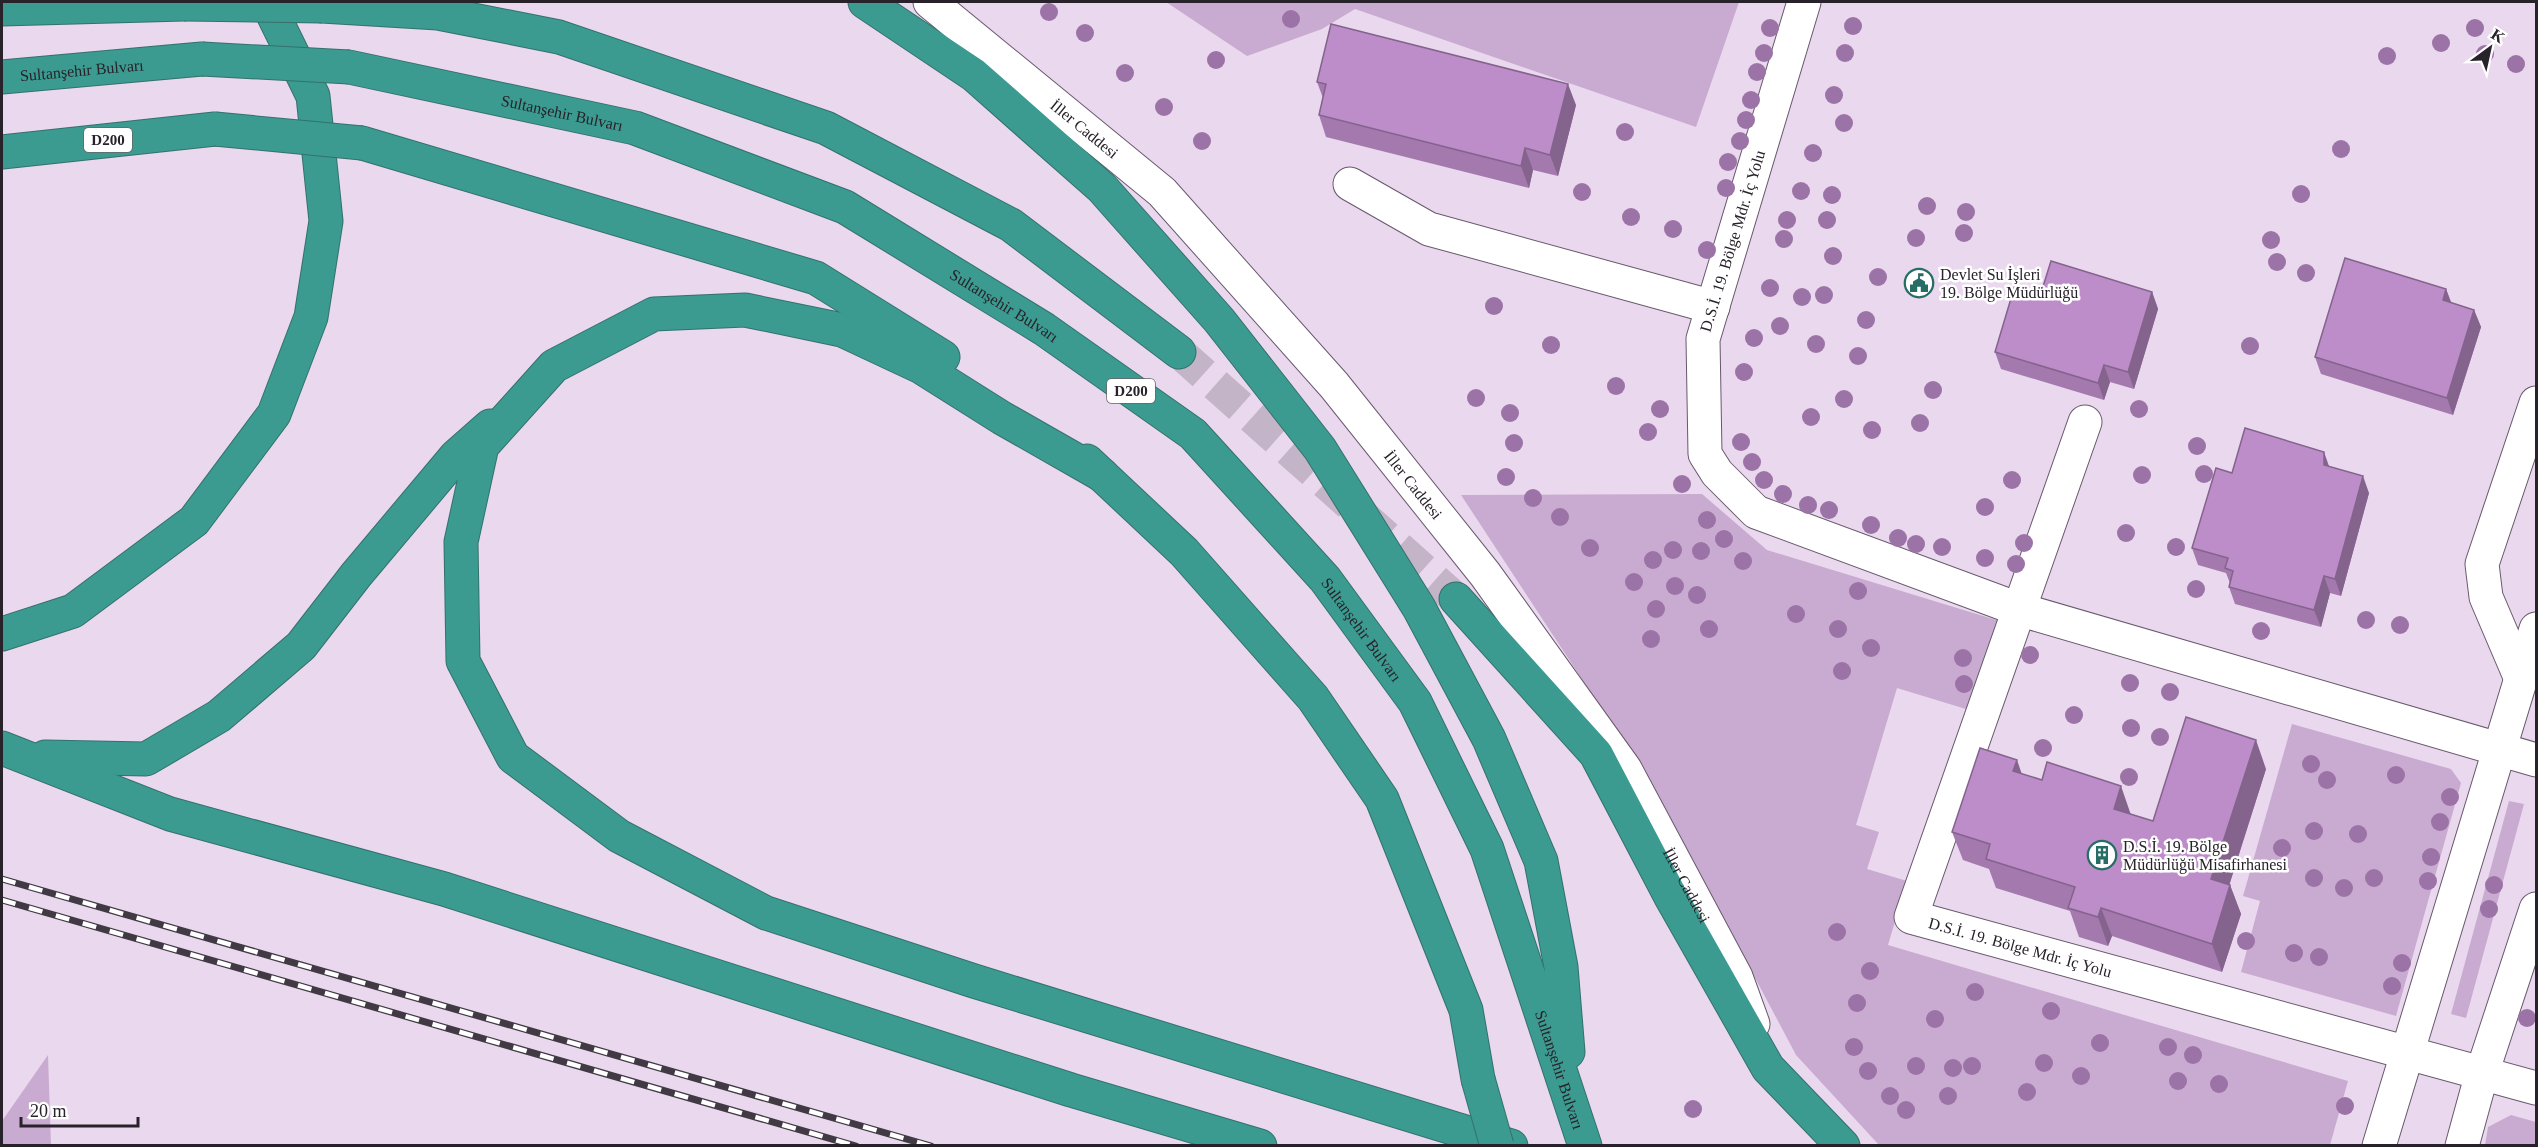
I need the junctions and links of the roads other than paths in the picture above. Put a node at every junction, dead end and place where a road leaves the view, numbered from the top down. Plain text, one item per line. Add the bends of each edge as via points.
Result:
1 (267, 2) edge
2 (865, 2) edge
3 (930, 2) edge
4 (1804, 2) edge
5 (2, 9) edge
6 (2, 77) edge
7 (2, 152) edge
8 (1350, 184) dead end
9 (1713, 307) junction
10 (1179, 352) tunnel mouth
11 (536, 386) junction
12 (2536, 403) edge
13 (2085, 422) dead end
14 (1102, 475) junction
15 (1456, 599) tunnel mouth
16 (2018, 609) junction
17 (2536, 629) edge
18 (2, 634) edge
19 (2521, 679) junction
20 (2499, 750) junction
21 (12, 752) edge
22 (2536, 760) edge
23 (2536, 909) edge
24 (2408, 1052) junction
25 (1768, 1068) junction
26 (2482, 1072) junction
27 (2536, 1088) edge
28 (1572, 1104) junction
29 (1260, 1146) edge
30 (1497, 1146) edge
31 (1511, 1146) edge
32 (1585, 1146) edge
33 (1843, 1146) edge
34 (2379, 1146) edge
35 (2462, 1146) edge

1 - 18 highway via 313,96 326,221 311,317 274,414 194,521 73,611
2 - 28 highway via 974,75 1102,188 1219,320 1320,449 1425,618 1489,740 1541,861 1561,968
3 - 25 street, İller Caddesi via 1162,192 1334,385 1485,574 1625,770 1736,977
4 - 9 street, D.S.İ. 19. Bölge Mdr. İç Yolu
5 - 10 highway, bridge via 184,4 322,6 438,13 559,37 826,128 1011,225
6 - 28 highway, Sultanşehir Bulvarı / D200, bridge via 202,59 349,67 635,128 845,207 1044,329 1193,434 1325,579 1415,702 1487,849
7 - 14 highway, D200, bridge via 215,129 362,143 816,278 1044,420
8 - 9 street via 1429,230
9 - 16 street, D.S.İ. 19. Bölge Mdr. İç Yolu via 1703,339 1705,454 1717,473 1756,512
11 - 14 highway via 554,366 654,314 745,310 842,330 901,357
11 - 21 highway via 456,456 301,646 219,716 146,759
11 - 31 highway via 482,446 461,542 463,661 513,757 619,836 766,913
12 - 19 street via 2482,564 2486,597
13 - 16 street, D.S.İ. 19. Bölge Mdr. İç Yolu
14 - 30 highway, D200, bridge via 1184,552 1313,698 1382,799 1466,1010 1478,1079
15 - 25 highway via 1596,754
16 - 20 street, D.S.İ. 19. Bölge Mdr. İç Yolu
16 - 24 street, D.S.İ. 19. Bölge Mdr. İç Yolu via 1911,917
17 - 19 street
19 - 20 street
20 - 22 street, D.S.İ. 19. Bölge Mdr. İç Yolu
20 - 24 street
21 - 29 highway via 170,814 444,889 1071,1090
23 - 26 street
24 - 26 street, D.S.İ. 19. Bölge Mdr. İç Yolu
24 - 34 street
25 - 33 highway
26 - 27 street, D.S.İ. 19. Bölge Mdr. İç Yolu
26 - 35 street
28 - 32 highway, Sultanşehir Bulvarı / D200

